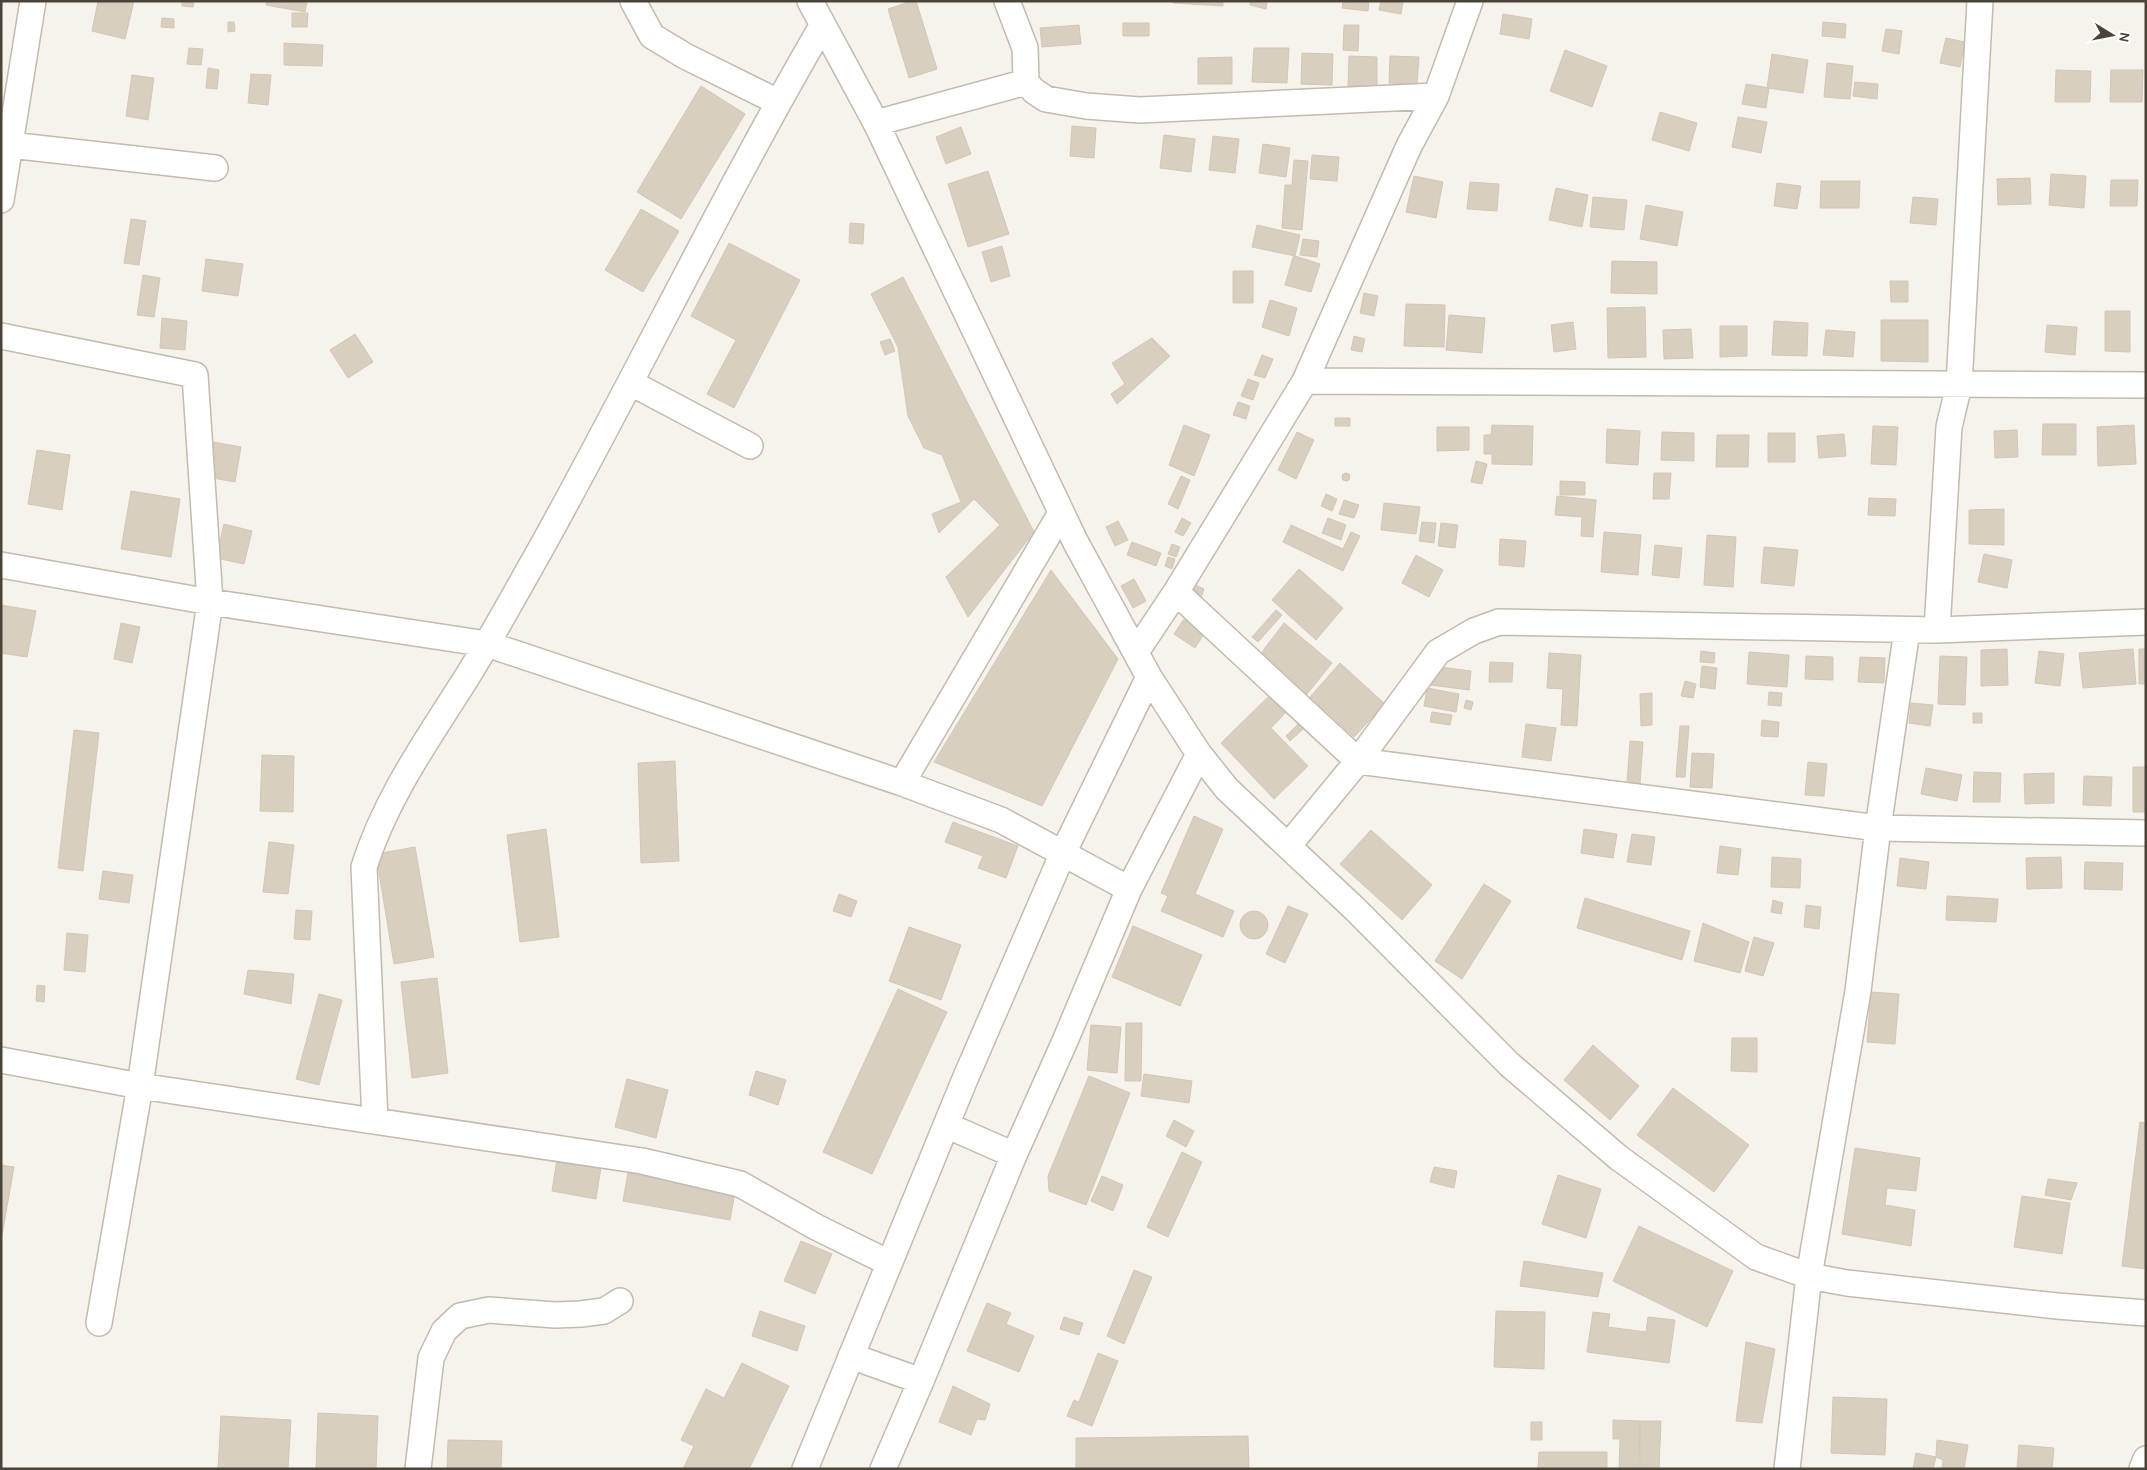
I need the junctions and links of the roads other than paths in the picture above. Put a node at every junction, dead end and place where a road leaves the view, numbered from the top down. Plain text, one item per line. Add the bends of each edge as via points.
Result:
1 (32, 1) edge
2 (633, 1) edge
3 (810, 1) edge
4 (1007, 1) edge
5 (1470, 1) edge
6 (1980, 1) edge
7 (822, 26) junction
8 (1026, 82) junction
9 (1436, 96) junction
10 (778, 102) junction
11 (876, 123) junction
12 (10, 145) junction
13 (215, 168) dead end
14 (4, 175) edge
15 (1, 200) edge
16 (1, 336) edge
17 (1305, 381) junction
18 (631, 383) junction
19 (1959, 385) junction
20 (2146, 385) edge
21 (750, 446) dead end
22 (1061, 513) junction
23 (1, 565) edge
24 (1176, 592) junction
25 (210, 602) junction
26 (2146, 622) edge
27 (1907, 630) junction
28 (1937, 630) junction
29 (487, 644) junction
30 (1136, 652) junction
31 (1150, 677) junction
32 (1199, 754) junction
33 (1358, 761) junction
34 (902, 784) junction
35 (1878, 828) junction
36 (2146, 833) edge
37 (1288, 846) junction
38 (1063, 853) junction
39 (1129, 889) junction
40 (1, 1060) edge
41 (140, 1086) junction
42 (375, 1121) junction
43 (946, 1125) junction
44 (1014, 1155) junction
45 (889, 1263) junction
46 (1809, 1276) junction
47 (620, 1301) dead end
48 (2146, 1313) edge
49 (99, 1323) dead end
50 (851, 1356) junction
51 (921, 1381) junction
52 (2146, 1459) edge
53 (418, 1469) edge
54 (805, 1469) edge
55 (883, 1469) edge
56 (1787, 1469) edge
57 (2142, 1469) edge

1 - 12 street
2 - 10 street via 652,36
3 - 7 street
4 - 8 street via 1025,48
5 - 9 street
6 - 19 street
7 - 10 street
7 - 11 street
8 - 9 street via 1046,99 1140,110
8 - 11 street
9 - 17 street via 1409,146
10 - 18 street
11 - 22 street
12 - 13 street
12 - 14 street
14 - 15 street
16 - 25 street via 195,375
17 - 19 street
17 - 24 street
18 - 21 street
18 - 29 street
19 - 20 street
19 - 28 street via 1948,427
22 - 30 street
22 - 34 street
23 - 25 street
24 - 30 street
24 - 33 street
25 - 29 street
25 - 41 street
26 - 28 street
27 - 28 street
27 - 33 street via 1499,622 1474,631 1438,652
27 - 35 street
29 - 34 street
29 - 42 street via 407,769 373,839 364,868
30 - 31 street
31 - 32 street
31 - 38 street
32 - 37 street via 1227,789
32 - 39 street
33 - 35 street
33 - 37 street
34 - 38 street via 1001,820
35 - 36 street
35 - 46 street via 1858,991
37 - 46 street via 1510,1065 1619,1158 1756,1256
38 - 39 street
38 - 43 street
39 - 44 street
40 - 41 street
41 - 42 street
41 - 49 street
42 - 45 street via 642,1161 740,1184
43 - 44 street
43 - 45 street
44 - 51 street
45 - 50 street
46 - 48 street via 1847,1283
46 - 56 street
47 - 53 street via 604,1311 581,1314 489,1310 460,1316 444,1331 431,1358
50 - 51 street
50 - 54 street
51 - 55 street
52 - 57 street

